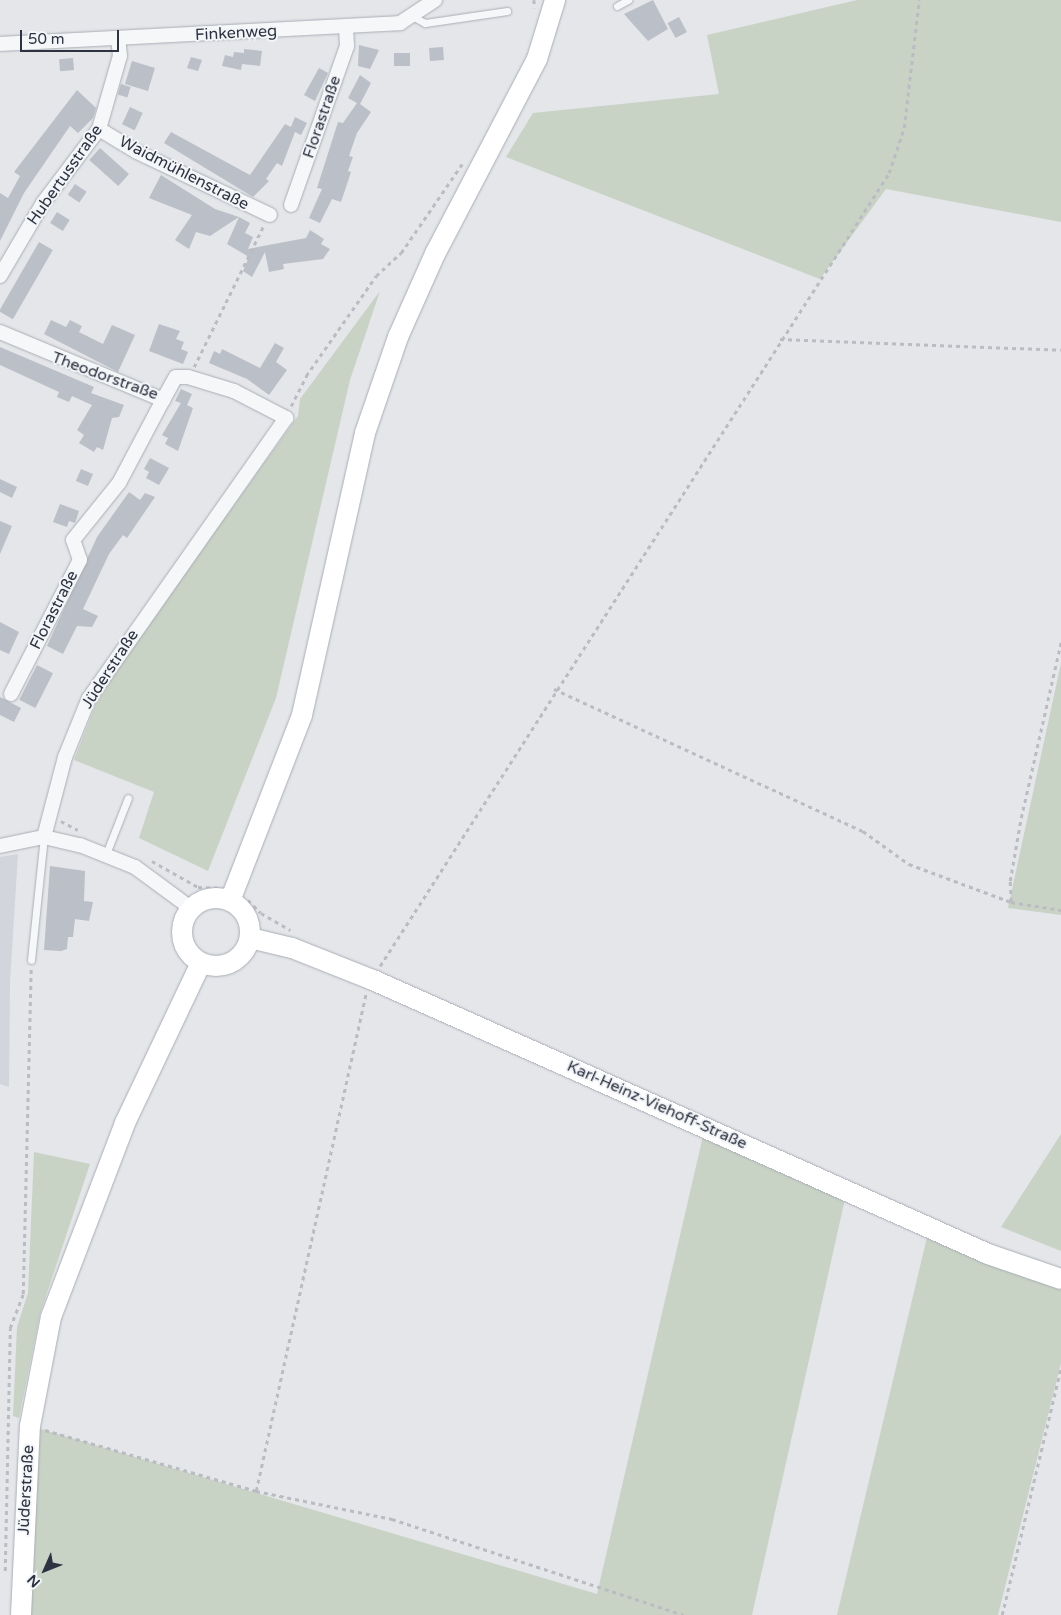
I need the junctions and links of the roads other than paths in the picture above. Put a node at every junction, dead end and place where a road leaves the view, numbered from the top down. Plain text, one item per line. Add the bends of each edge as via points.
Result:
1 (435, 0) edge
2 (555, 0) edge
3 (628, 0) edge
4 (618, 6) dead end
5 (507, 11) dead end
6 (412, 16) junction
7 (346, 28) junction
8 (118, 38) junction
9 (0, 44) edge
10 (99, 129) junction
11 (291, 205) dead end
12 (268, 221) road end
13 (0, 276) edge
14 (0, 332) edge
15 (163, 400) junction
16 (286, 418) joint
17 (11, 694) dead end
18 (128, 798) dead end
19 (44, 837) junction
20 (0, 846) edge
21 (106, 854) junction
22 (230, 901) junction
23 (192, 909) junction
24 (250, 938) junction
25 (31, 960) road end
26 (200, 963) junction
27 (1061, 1279) edge
28 (21, 1615) edge

1 - 6 street, Finkenweg
2 - 22 main road via 537,59 435,254 398,336 365,433 302,715
3 - 4 lane
5 - 6 lane via 425,23
6 - 7 street, Finkenweg via 400,23
7 - 8 street, Finkenweg
7 - 11 street, Florastraße via 347,46
8 - 9 street, Finkenweg
8 - 10 street, Hubertusstraße via 120,56
10 - 12 street, Waidmühlenstraße
10 - 13 street, Hubertusstraße via 43,203
14 - 15 street, Theodorstraße
15 - 16 street, Theodorstraße via 176,378 188,377 234,391
15 - 17 street, Florastraße via 120,483 73,540 80,560
16 - 19 street, Jüderstraße via 89,698 65,756
18 - 21 lane
19 - 20 street
19 - 21 street
19 - 25 lane, Jüderstraße
21 - 23 street via 165,886
22 - 23 main road via 210,899
22 - 24 main road via 246,916
23 - 26 main road via 182,938
24 - 26 main road via 231,963
24 - 27 main road, Karl-Heinz-Viehoff-Straße via 292,948 373,980 988,1254
26 - 28 main road, Jüderstraße via 84,1222 51,1317 30,1426

